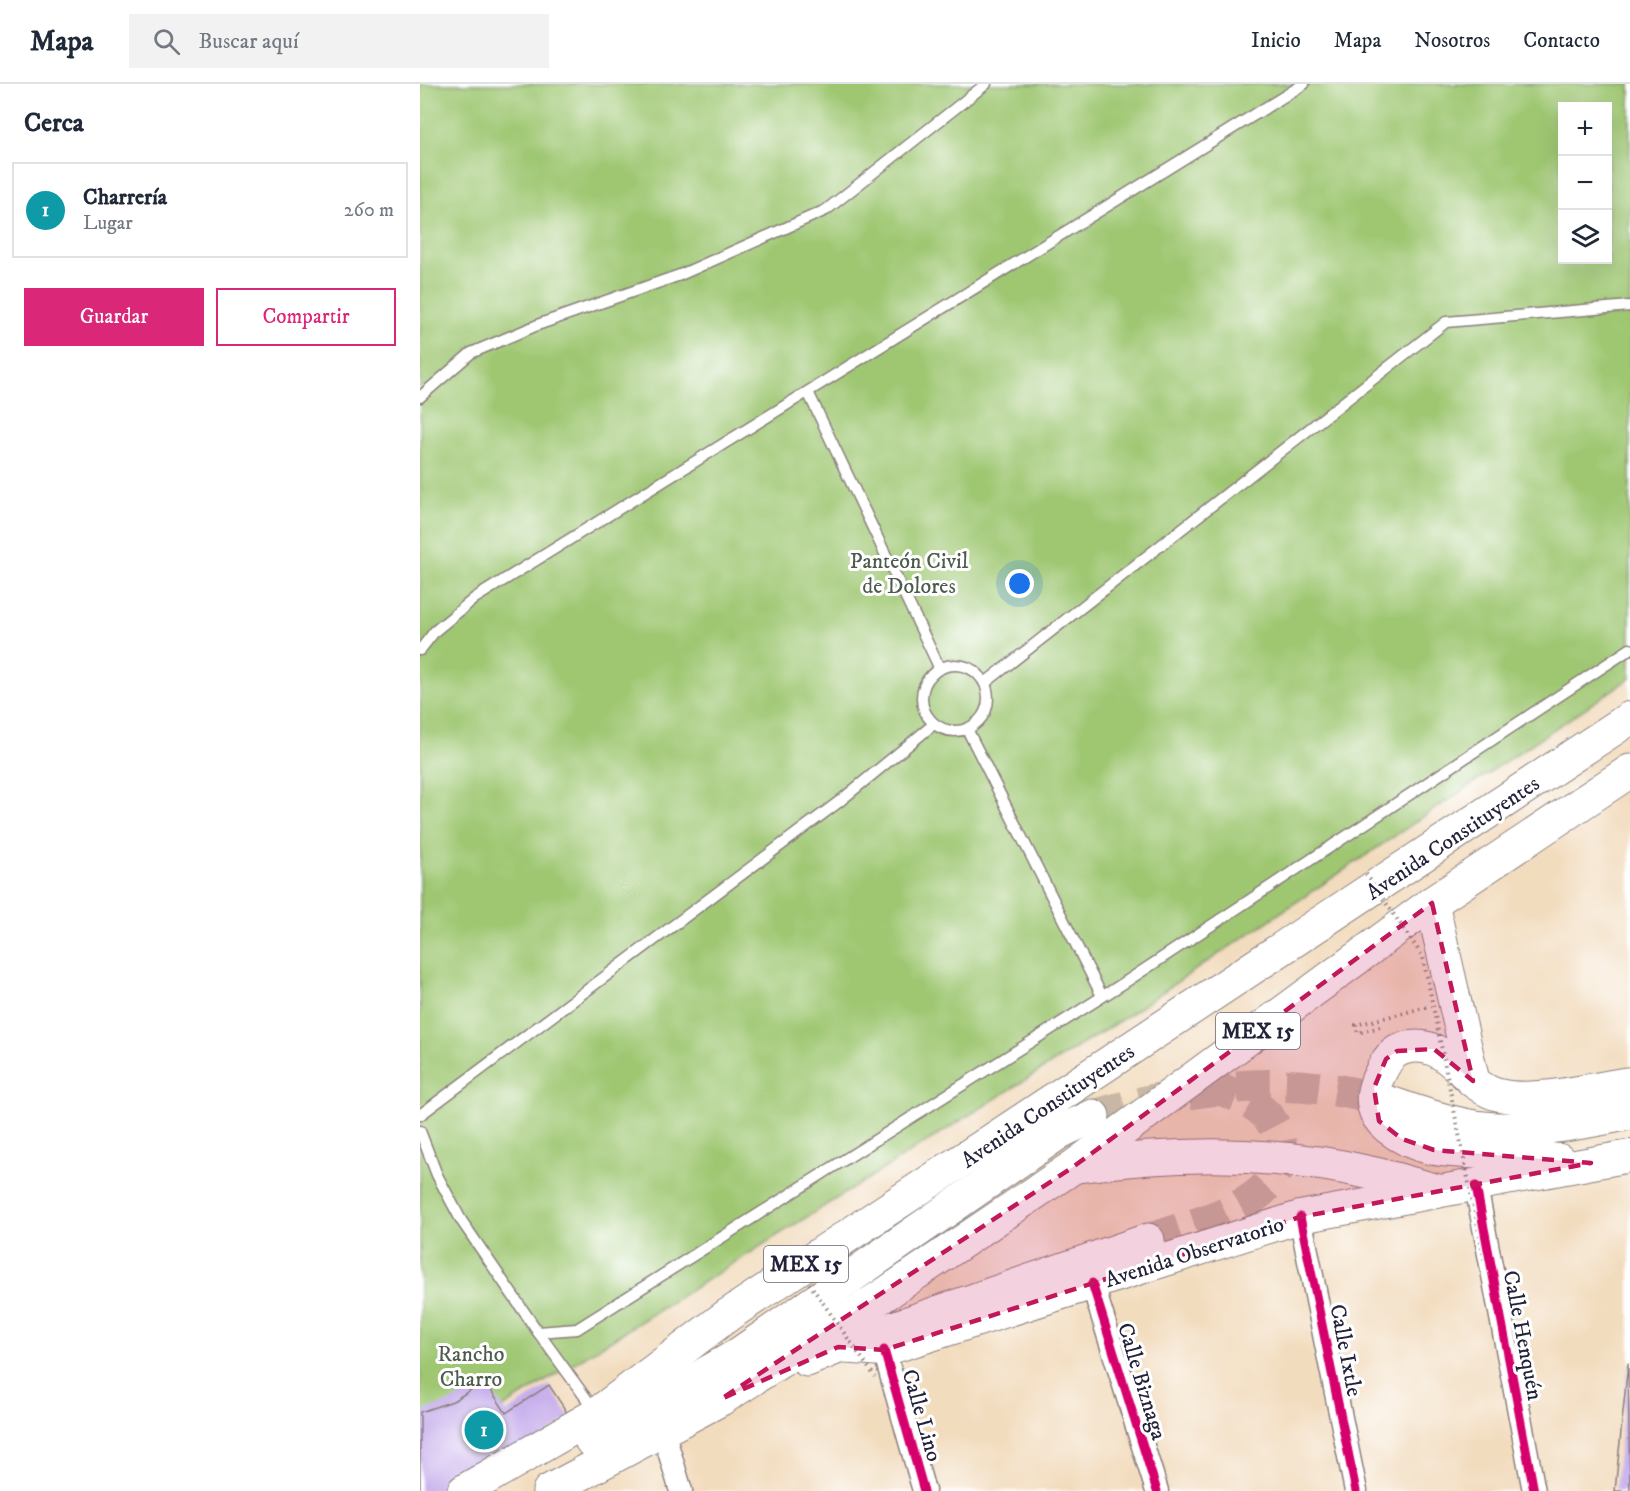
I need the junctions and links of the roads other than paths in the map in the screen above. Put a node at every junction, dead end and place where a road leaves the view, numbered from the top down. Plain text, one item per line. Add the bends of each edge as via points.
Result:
1 (986, 84) edge
2 (1305, 84) edge
3 (1630, 306) edge
4 (808, 392) junction
5 (420, 397) edge
6 (1630, 649) edge
7 (420, 650) edge
8 (940, 669) junction
9 (985, 683) junction
10 (1630, 718) edge
11 (934, 724) junction
12 (967, 729) junction
13 (1630, 771) edge
14 (1432, 903) junction
15 (1101, 996) junction
16 (1473, 1081) junction
17 (1630, 1083) edge
18 (1390, 1103) tunnel mouth
19 (1630, 1113) edge
20 (420, 1115) edge
21 (1093, 1116) tunnel mouth
22 (420, 1131) edge
23 (1630, 1156) edge
24 (1591, 1163) junction
25 (1073, 1167) junction
26 (1476, 1186) junction
27 (1438, 1191) junction
28 (1300, 1217) junction
29 (1148, 1240) tunnel mouth
30 (1092, 1283) junction
31 (538, 1332) junction
32 (838, 1347) junction
33 (879, 1363) junction
34 (721, 1399) junction
35 (597, 1414) junction
36 (663, 1431) junction
37 (464, 1491) edge
38 (489, 1491) edge
39 (549, 1491) edge
40 (681, 1491) edge
41 (924, 1491) edge
42 (1157, 1491) edge
43 (1356, 1491) edge
44 (1534, 1491) edge

1 - 5 lane via 826,210 680,275 540,324 471,353
2 - 4 lane
3 - 9 lane via 1446,322
4 - 7 lane via 475,598 435,631
4 - 8 lane
6 - 15 lane
8 - 9 lane via 952,665 965,667
8 - 11 lane via 923,689 926,714
9 - 12 lane via 987,708 981,719
10 - 35 highway, Avenida Constituyentes / MEX 15 via 728,1315
11 - 12 lane via 946,730
11 - 20 lane via 840,801
12 - 15 lane
13 - 14 highway, Avenida Constituyentes / MEX 15
14 - 16 highway
14 - 25 highway, Avenida Constituyentes / MEX 15
15 - 31 lane via 577,1329
16 - 17 main road, Avenida Observatorio via 1500,1095 1535,1096
16 - 24 main road, Avenida Observatorio via 1434,1049 1409,1047 1386,1059 1374,1088 1374,1112 1379,1121 1402,1139 1426,1149
18 - 19 highway via 1476,1127 1578,1124
21 - 38 highway via 1060,1132 736,1356 611,1429
22 - 31 lane via 461,1220
23 - 24 main road, Avenida Observatorio
24 - 26 main road, Avenida Observatorio
25 - 27 highway via 1128,1159 1235,1156 1317,1163
25 - 34 highway, Avenida Constituyentes / MEX 15
26 - 27 main road, Avenida Observatorio
26 - 44 street, Calle Henquén
27 - 28 main road, Avenida Observatorio
28 - 30 main road, Avenida Observatorio
28 - 43 street, Calle Ixtle
29 - 32 highway
30 - 33 main road, Avenida Observatorio
30 - 42 street, Calle Biznaga
31 - 35 lane
32 - 33 main road, Avenida Observatorio
32 - 34 highway
33 - 41 street, Calle Lino
34 - 36 highway, Avenida Constituyentes / MEX 15
35 - 37 highway, Avenida Constituyentes / MEX 15
36 - 39 highway, Avenida Constituyentes / MEX 15
36 - 40 street

